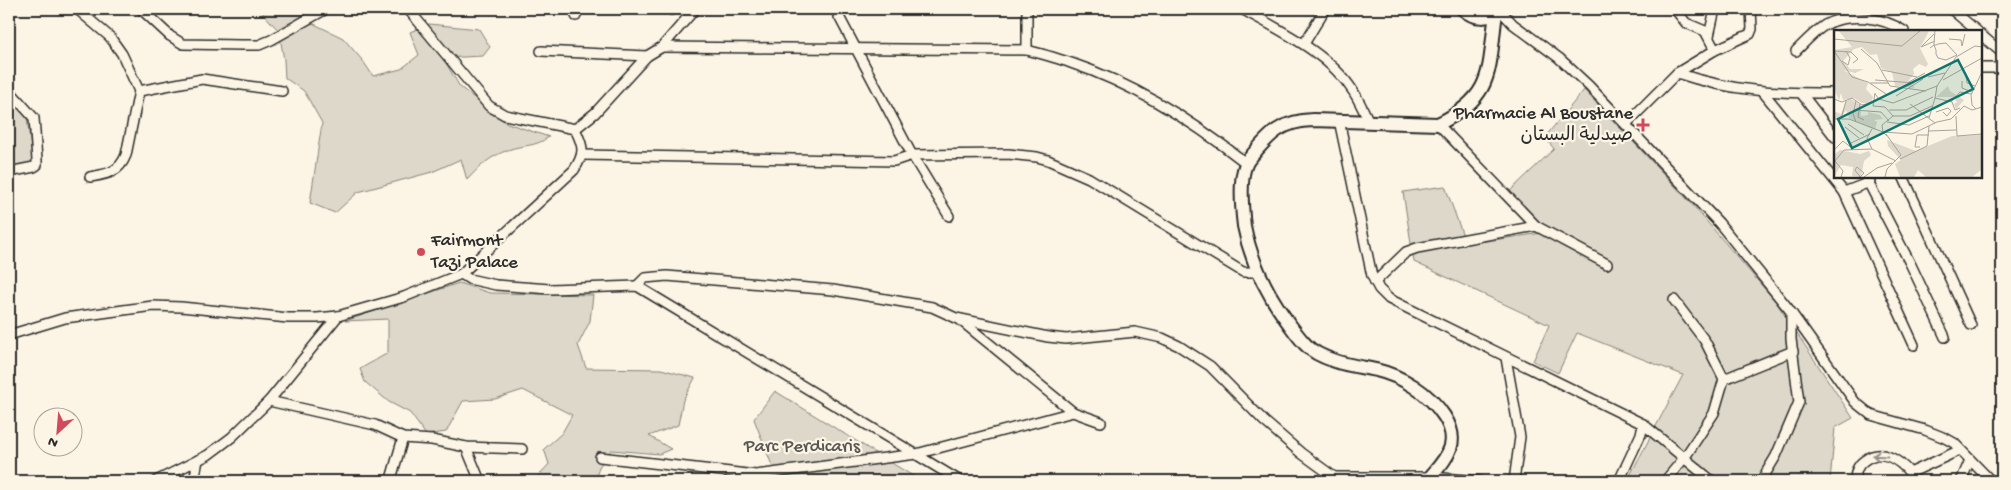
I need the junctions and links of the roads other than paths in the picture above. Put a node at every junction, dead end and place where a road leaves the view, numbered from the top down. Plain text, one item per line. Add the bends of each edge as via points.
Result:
1 (77, 9) edge
2 (141, 9) edge
3 (326, 9) edge
4 (408, 9) edge
5 (695, 9) edge
6 (836, 9) edge
7 (1027, 9) edge
8 (1242, 9) edge
9 (1325, 9) edge
10 (1463, 9) edge
11 (1675, 9) edge
12 (1714, 9) edge
13 (1751, 9) edge
14 (1951, 9) edge
15 (1499, 10) edge
16 (1477, 17) junction
17 (1902, 30) edge
18 (1976, 30) edge
19 (1981, 35) edge
20 (1709, 36) junction
21 (1304, 44) junction
22 (1491, 46) junction
23 (662, 47) junction
24 (856, 50) junction
25 (1027, 50) junction
26 (1715, 50) junction
27 (541, 51) dead end
28 (1796, 51) dead end
29 (2001, 52) dead end
30 (647, 56) junction
31 (1981, 68) edge
32 (1996, 68) dead end
33 (1677, 73) junction
34 (9, 90) edge
35 (139, 91) junction
36 (282, 91) dead end
37 (1763, 92) junction
38 (1801, 93) junction
39 (1834, 93) edge
40 (1338, 120) junction
41 (1369, 122) junction
42 (1438, 124) junction
43 (1626, 124) junction
44 (575, 129) junction
45 (1834, 136) edge
46 (582, 155) junction
47 (912, 155) junction
48 (1246, 163) junction
49 (9, 172) edge
50 (90, 177) dead end
51 (1904, 178) edge
52 (1868, 179) edge
53 (1844, 192) junction
54 (949, 216) dead end
55 (1536, 226) junction
56 (1607, 264) dead end
57 (1257, 272) junction
58 (461, 274) junction
59 (1375, 282) junction
60 (637, 286) junction
61 (1674, 300) dead end
62 (1791, 312) junction
63 (338, 316) junction
64 (956, 318) junction
65 (1970, 325) dead end
66 (9, 335) edge
67 (1945, 336) dead end
68 (1914, 344) dead end
69 (1793, 351) junction
70 (1506, 358) junction
71 (1724, 379) junction
72 (269, 401) junction
73 (1073, 412) junction
74 (1101, 422) dead end
75 (1644, 424) junction
76 (403, 438) junction
77 (466, 447) junction
78 (522, 449) dead end
79 (1960, 450) junction
80 (916, 454) junction
81 (600, 457) dead end
82 (1685, 457) junction
83 (198, 460) junction
84 (1970, 460) junction
85 (756, 475) junction
86 (1909, 477) edge
87 (391, 479) dead end
88 (1335, 479) edge
89 (1429, 479) edge
90 (156, 481) edge
91 (194, 481) edge
92 (480, 481) edge
93 (766, 481) edge
94 (960, 481) edge
95 (1479, 481) edge
96 (1514, 481) edge
97 (1619, 481) edge
98 (1665, 481) edge
99 (1712, 481) edge
100 (1761, 481) edge
101 (1855, 481) edge
102 (1961, 481) edge
103 (1991, 481) edge

1 - 35 street via 110,37 122,54
2 - 3 street via 170,36 184,44 241,45 259,45 271,40
4 - 44 street via 489,106 505,115
5 - 23 street
6 - 24 street
7 - 25 street
8 - 21 street
9 - 21 street
10 - 16 street
11 - 20 street via 1686,23
12 - 20 street
13 - 26 street via 1750,34
14 - 18 street
15 - 16 street via 1487,17
15 - 22 street
15 - 43 street via 1559,58
16 - 22 street
17 - 28 street via 1869,19 1842,19 1827,24
19 - 29 street
20 - 26 street
21 - 41 street via 1336,70 1352,90
22 - 42 street via 1486,81 1474,99 1454,116
23 - 24 street
23 - 30 street
24 - 25 street
24 - 47 street
25 - 48 street via 1071,63 1144,95 1208,134
26 - 33 street
27 - 30 street
30 - 44 street via 595,113
31 - 32 street
33 - 37 street via 1726,87
33 - 43 street
34 - 49 street via 34,118 37,160 34,167
35 - 36 street via 202,79
35 - 50 street via 122,165 108,174
37 - 38 street
37 - 53 street
38 - 39 street
38 - 45 street
40 - 41 street
40 - 48 street via 1300,120 1286,124 1272,133
40 - 59 street
41 - 42 street
42 - 55 street
43 - 62 street via 1719,223
44 - 46 street via 581,141
46 - 47 street via 894,161
46 - 58 street via 574,170
47 - 54 street
47 - 57 street via 1008,154 1048,160 1089,178 1243,272
48 - 57 street via 1241,196 1247,240
51 - 65 street
52 - 53 street
52 - 67 street
53 - 68 street
55 - 56 street
55 - 59 street via 1417,248 1406,252
57 - 89 street via 1273,302 1307,346 1335,361 1403,379 1440,410 1450,428 1452,440 1442,465
58 - 60 street via 496,285 550,289
58 - 63 street via 404,297
59 - 70 street via 1389,298
60 - 64 street via 645,278 667,276 833,290 932,307
60 - 80 street
61 - 71 street via 1705,341
62 - 69 street
62 - 79 street via 1862,410 1945,438
63 - 66 street via 288,318 152,306 65,318
63 - 72 street
64 - 73 street
64 - 88 street via 1066,339 1130,332 1162,338 1210,366 1264,421
69 - 71 street
69 - 100 street via 1799,402 1776,456
70 - 75 street
70 - 96 street via 1520,438
71 - 82 street via 1714,413
72 - 76 street via 375,426
72 - 83 street via 232,437
73 - 74 street
73 - 80 street
75 - 82 street
75 - 97 street
76 - 77 street
76 - 87 street
77 - 78 street
77 - 92 street
79 - 84 street
79 - 86 street
80 - 85 street
80 - 94 street
81 - 85 street
82 - 98 street
82 - 99 street
83 - 90 street
83 - 91 street
84 - 102 street
84 - 103 street
85 - 93 street
86 -> 101 street via 1898,461 1879,454 1857,467
88 - 89 street
89 - 95 street

